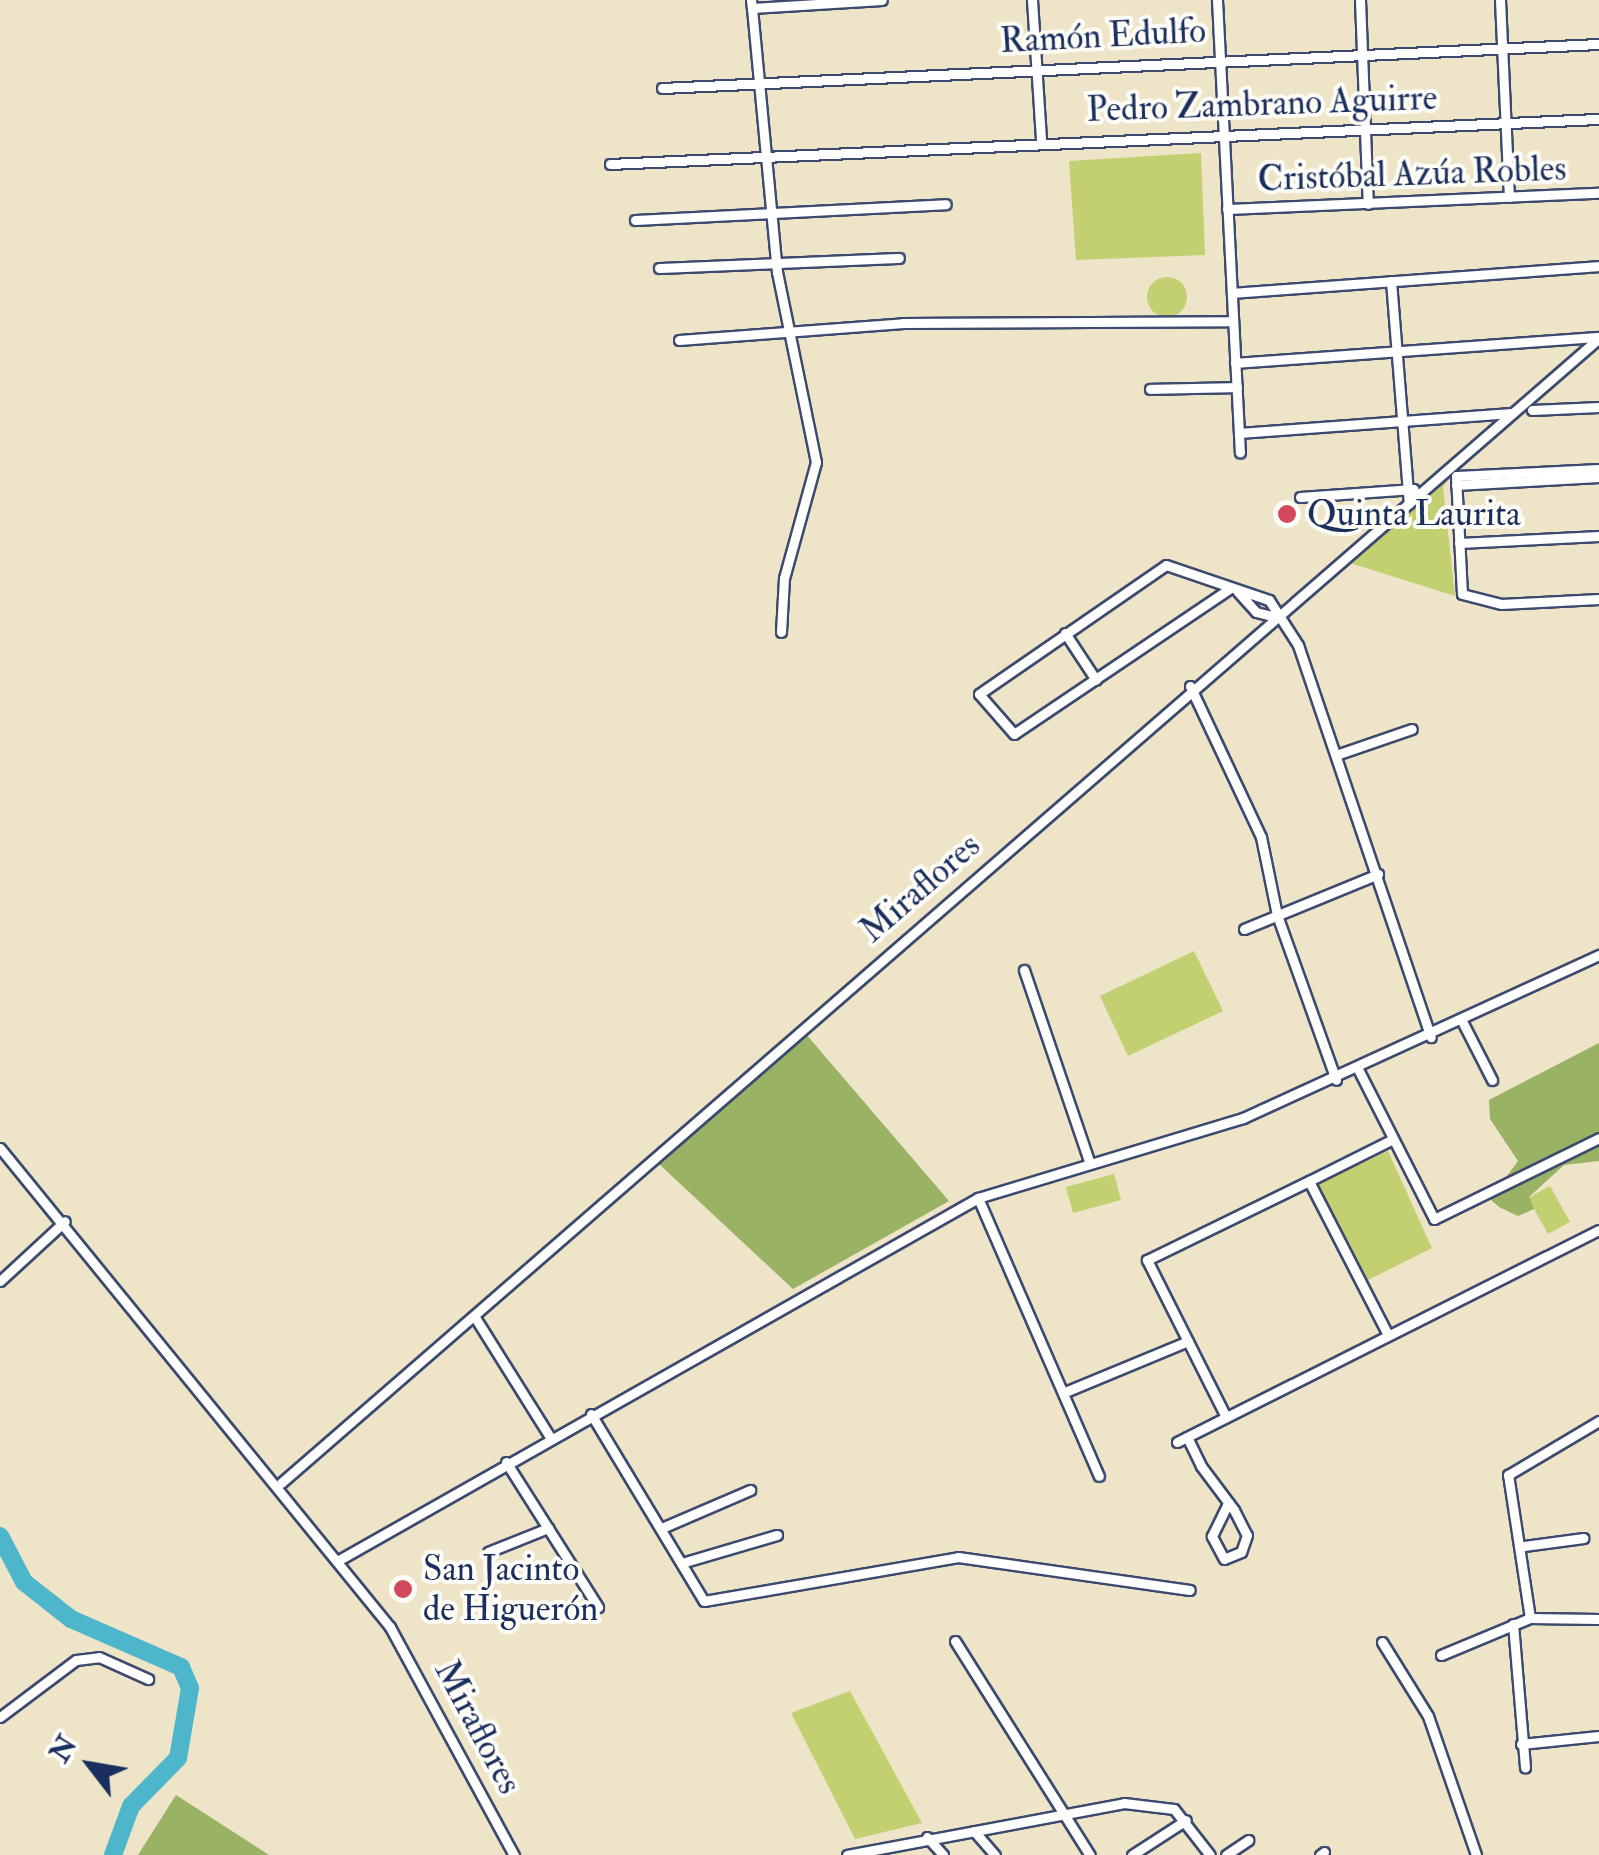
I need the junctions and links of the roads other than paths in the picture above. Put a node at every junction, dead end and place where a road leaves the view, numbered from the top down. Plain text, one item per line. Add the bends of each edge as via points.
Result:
1 (882, 0) edge
2 (1032, 0) edge
3 (1217, 0) edge
4 (1360, 0) edge
5 (1500, 0) edge
6 (752, 4) edge
7 (1599, 44) edge
8 (1503, 48) junction
9 (1363, 52) junction
10 (1220, 58) junction
11 (1036, 66) junction
12 (756, 82) junction
13 (662, 88) dead end
14 (1599, 119) edge
15 (1506, 122) junction
16 (1366, 127) junction
17 (1224, 131) junction
18 (1041, 140) junction
19 (762, 154) junction
20 (610, 164) dead end
21 (1599, 193) edge
22 (1509, 197) junction
23 (946, 204) dead end
24 (1368, 204) junction
25 (1227, 209) junction
26 (768, 211) junction
27 (634, 220) dead end
28 (900, 258) dead end
29 (775, 259) junction
30 (1599, 266) edge
31 (659, 268) dead end
32 (1391, 281) junction
33 (1232, 293) junction
34 (1233, 321) junction
35 (788, 334) junction
36 (1599, 338) edge
37 (679, 340) dead end
38 (1397, 352) junction
39 (1236, 363) junction
40 (1236, 386) junction
41 (1150, 389) dead end
42 (1599, 407) edge
43 (1532, 410) dead end
44 (1514, 413) junction
45 (1402, 420) junction
46 (1239, 433) junction
47 (1240, 452) dead end
48 (1599, 468) edge
49 (1599, 478) edge
50 (1456, 485) junction
51 (1426, 487) junction
52 (1408, 489) junction
53 (1300, 497) dead end
54 (1409, 503) junction
55 (1599, 536) edge
56 (1459, 543) junction
57 (1233, 590) junction
58 (1599, 599) edge
59 (1276, 617) junction
60 (781, 632) dead end
61 (1065, 632) junction
62 (1096, 680) junction
63 (1190, 686) junction
64 (1412, 729) dead end
65 (1336, 755) junction
66 (1378, 874) junction
67 (1277, 915) junction
68 (1244, 929) dead end
69 (1599, 955) edge
70 (1024, 970) dead end
71 (1464, 1023) junction
72 (1430, 1038) junction
73 (1359, 1071) junction
74 (1336, 1080) junction
75 (1492, 1080) dead end
76 (1599, 1138) edge
77 (1393, 1139) junction
78 (0, 1148) edge
79 (1089, 1162) junction
80 (1309, 1181) junction
81 (978, 1198) junction
82 (66, 1221) junction
83 (1599, 1230) edge
84 (0, 1281) edge
85 (476, 1319) junction
86 (1388, 1335) junction
87 (1188, 1341) junction
88 (1065, 1392) junction
89 (591, 1414) junction
90 (1226, 1417) junction
91 (1599, 1421) edge
92 (550, 1437) junction
93 (506, 1462) junction
94 (1099, 1476) dead end
95 (281, 1484) junction
96 (750, 1490) dead end
97 (1228, 1502) junction
98 (664, 1527) junction
99 (548, 1528) junction
100 (777, 1534) dead end
101 (1583, 1538) dead end
102 (1524, 1546) junction
103 (488, 1552) dead end
104 (339, 1560) junction
105 (685, 1562) junction
106 (1190, 1590) dead end
107 (598, 1607) dead end
108 (1530, 1618) junction
109 (1599, 1618) edge
110 (1512, 1624) junction
111 (955, 1641) dead end
112 (1382, 1642) dead end
113 (1442, 1654) dead end
114 (148, 1680) dead end
115 (0, 1718) edge
116 (1599, 1736) edge
117 (1521, 1744) junction
118 (1525, 1768) dead end
119 (1056, 1812) junction
120 (1186, 1820) junction
121 (974, 1831) junction
122 (927, 1837) junction
123 (1248, 1840) dead end
124 (514, 1855) edge
125 (847, 1855) edge
126 (942, 1855) edge
127 (995, 1855) edge
128 (1090, 1855) edge
129 (1132, 1855) edge
130 (1210, 1855) edge
131 (1226, 1855) edge
132 (1476, 1855) edge

1 - 6 street
2 - 11 street
3 - 10 street
4 - 9 street
5 - 8 street
6 - 12 street
7 - 8 street, Ramón Edulfo
8 - 9 street, Ramón Edulfo
8 - 15 street
9 - 10 street, Ramón Edulfo
9 - 16 street
10 - 11 street, Ramón Edulfo
10 - 17 street
11 - 12 street, Ramón Edulfo
11 - 18 street
12 - 13 street, Ramón Edulfo
12 - 19 street
14 - 15 street, Pedro Zambrano Aguirre
15 - 16 street, Pedro Zambrano Aguirre
15 - 22 street
16 - 17 street, Pedro Zambrano Aguirre
16 - 24 street
17 - 18 street, Pedro Zambrano Aguirre
17 - 25 street
18 - 19 street, Pedro Zambrano Aguirre
19 - 20 street, Pedro Zambrano Aguirre
19 - 26 street
21 - 22 street, Cristóbal Azúa Robles
22 - 24 street, Cristóbal Azúa Robles
23 - 26 street
24 - 25 street, Cristóbal Azúa Robles
25 - 33 street
26 - 27 street
26 - 29 street
28 - 29 street
29 - 31 street
29 - 35 street
30 - 32 street
32 - 33 street
32 - 38 street
33 - 34 street
34 - 35 street via 903,323
34 - 39 street
35 - 37 street
35 - 60 street via 816,462 784,578
36 - 38 street
36 - 44 street, Miraflores
38 - 39 street
38 - 45 street
39 - 40 street
40 - 41 street
40 - 46 street
42 - 43 street
44 - 45 street
44 - 51 street, Miraflores
45 - 46 street
45 - 52 street
46 - 47 street
48 - 50 street via 1456,476
49 - 50 street
50 - 56 street
51 - 52 street
51 - 54 street, Miraflores
52 - 53 street
52 - 54 street
54 - 59 street, Miraflores
55 - 56 street
56 - 58 street via 1462,594 1502,604
57 - 59 street via 1256,612
57 - 59 street via 1269,600
57 - 61 street via 1166,565
57 - 62 street
59 - 63 street, Miraflores
59 - 65 street via 1298,645
61 - 62 street
61 - 62 street via 980,689 1004,732
63 - 67 street via 1255,822
63 - 85 street, Miraflores
64 - 65 street
65 - 66 street
66 - 67 street
66 - 72 street
67 - 68 street
67 - 74 street
69 - 71 street
70 - 79 street
71 - 72 street
71 - 75 street
72 - 73 street
73 - 74 street
73 - 77 street
74 - 79 street via 1202,1133
76 - 77 street via 1434,1218
77 - 80 street
78 - 82 street, Miraflores
79 - 81 street
80 - 86 street
80 - 87 street via 1147,1260
81 - 88 street
81 - 89 street
82 - 84 street
82 - 95 street, Miraflores
83 - 86 street
85 - 92 street
85 - 95 street, Miraflores
86 - 90 street
87 - 88 street
87 - 90 street
88 - 94 street
89 - 92 street
89 - 98 street
90 - 97 street via 1182,1439
91 - 102 street via 1508,1475
92 - 93 street
93 - 99 street
93 - 104 street
95 - 104 street, Miraflores
96 - 98 street
97 - 97 street via 1247,1535 1241,1552 1224,1559 1212,1536
98 - 105 street
99 - 103 street
99 - 107 street
100 - 105 street
101 - 102 street
102 - 108 street
104 - 124 street, Miraflores via 410,1657
105 - 106 street via 704,1601 958,1556
108 - 109 street
108 - 110 street
110 - 113 street
110 - 117 street
111 - 119 street
112 - 132 street via 1428,1716
114 - 115 street via 99,1657 76,1660
116 - 117 street
117 - 118 street
119 - 120 street via 1156,1804
119 - 121 street
119 - 128 street
120 - 129 street
120 - 130 street
121 - 122 street
121 - 127 street
122 - 125 street
122 - 126 street
123 - 131 street

